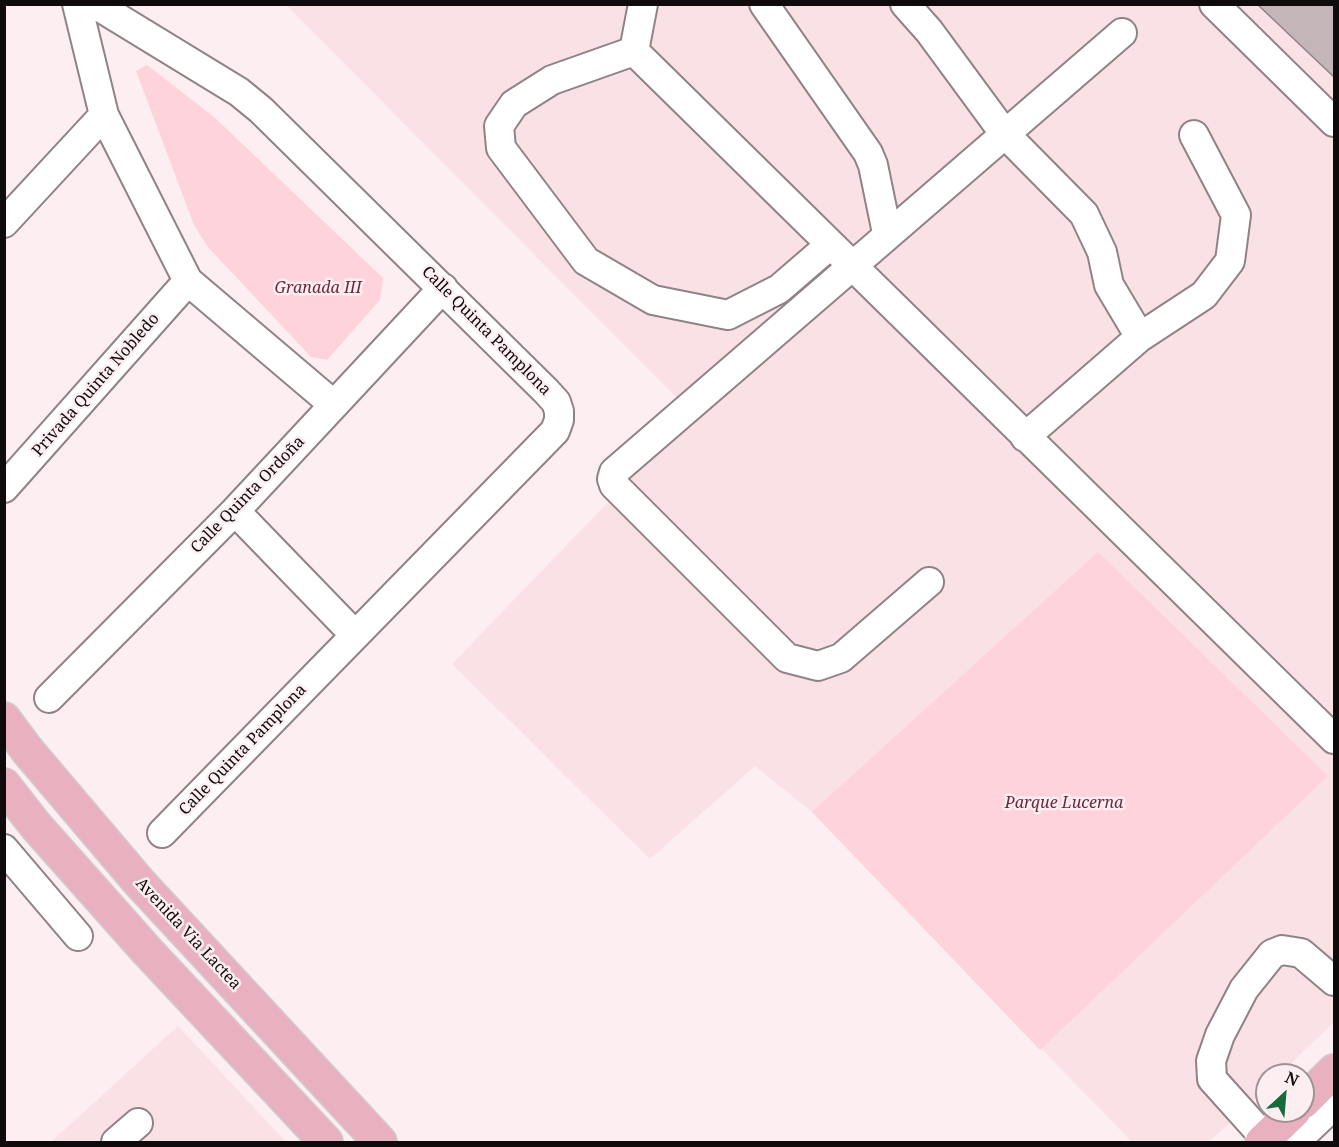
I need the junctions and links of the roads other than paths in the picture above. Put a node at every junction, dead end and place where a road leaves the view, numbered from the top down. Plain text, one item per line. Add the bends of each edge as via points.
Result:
1 (77, 4) edge
2 (95, 4) edge
3 (644, 4) edge
4 (764, 4) edge
5 (904, 4) edge
6 (1214, 4) edge
7 (1122, 33) dead end
8 (634, 51) junction
9 (104, 115) junction
10 (1335, 122) edge
11 (1004, 133) junction
12 (1194, 135) dead end
13 (4, 223) edge
14 (887, 233) junction
15 (830, 246) junction
16 (850, 266) junction
17 (188, 281) junction
18 (444, 288) junction
19 (1140, 337) junction
20 (334, 405) junction
21 (1025, 437) junction
22 (4, 488) edge
23 (235, 511) junction
24 (929, 582) dead end
25 (355, 635) junction
26 (49, 698) dead end
27 (4, 719) edge
28 (1335, 739) edge
29 (4, 785) edge
30 (162, 833) dead end
31 (4, 849) edge
32 (78, 936) dead end
33 (1335, 981) edge
34 (1335, 1071) edge
35 (1315, 1090) edge
36 (1335, 1105) edge
37 (138, 1123) dead end
38 (1286, 1123) edge
39 (1274, 1141) edge
40 (116, 1143) edge
41 (326, 1143) edge
42 (380, 1143) edge

1 - 9 street
2 - 18 street, Calle Quinta Pamplona via 239,92
3 - 8 street
4 - 14 street via 868,153
5 - 11 street via 929,31
6 - 10 street
7 - 11 street
8 - 15 street
8 - 15 street via 552,80 514,104 499,126 501,148 586,261 653,300 728,315 779,289
9 - 13 street
9 - 17 street
11 - 14 street
11 - 19 street via 1084,214 1102,252 1109,285
12 - 19 street via 1236,214 1230,261 1204,295
14 - 16 street
15 - 16 street
16 - 21 street
16 - 24 street via 617,467 612,479 787,658 818,666 841,658
17 - 20 street
17 - 22 street, Privada Quinta Nobledo
18 - 20 street, Calle Quinta Ordoña
18 - 25 street, Calle Quinta Pamplona via 556,402 560,420 555,431
19 - 21 street
20 - 23 street, Calle Quinta Ordoña
21 - 28 street
23 - 25 street
23 - 26 street, Calle Quinta Ordoña
25 - 30 street, Calle Quinta Pamplona
27 - 42 main road, Avenida Via Lactea via 139,882
29 - 41 main road via 148,952
31 - 32 street
33 - 39 street via 1301,953 1282,950 1272,954 1244,988 1220,1035 1211,1061 1212,1078
34 - 35 main road
36 - 39 street
37 - 40 street
38 - 39 main road

